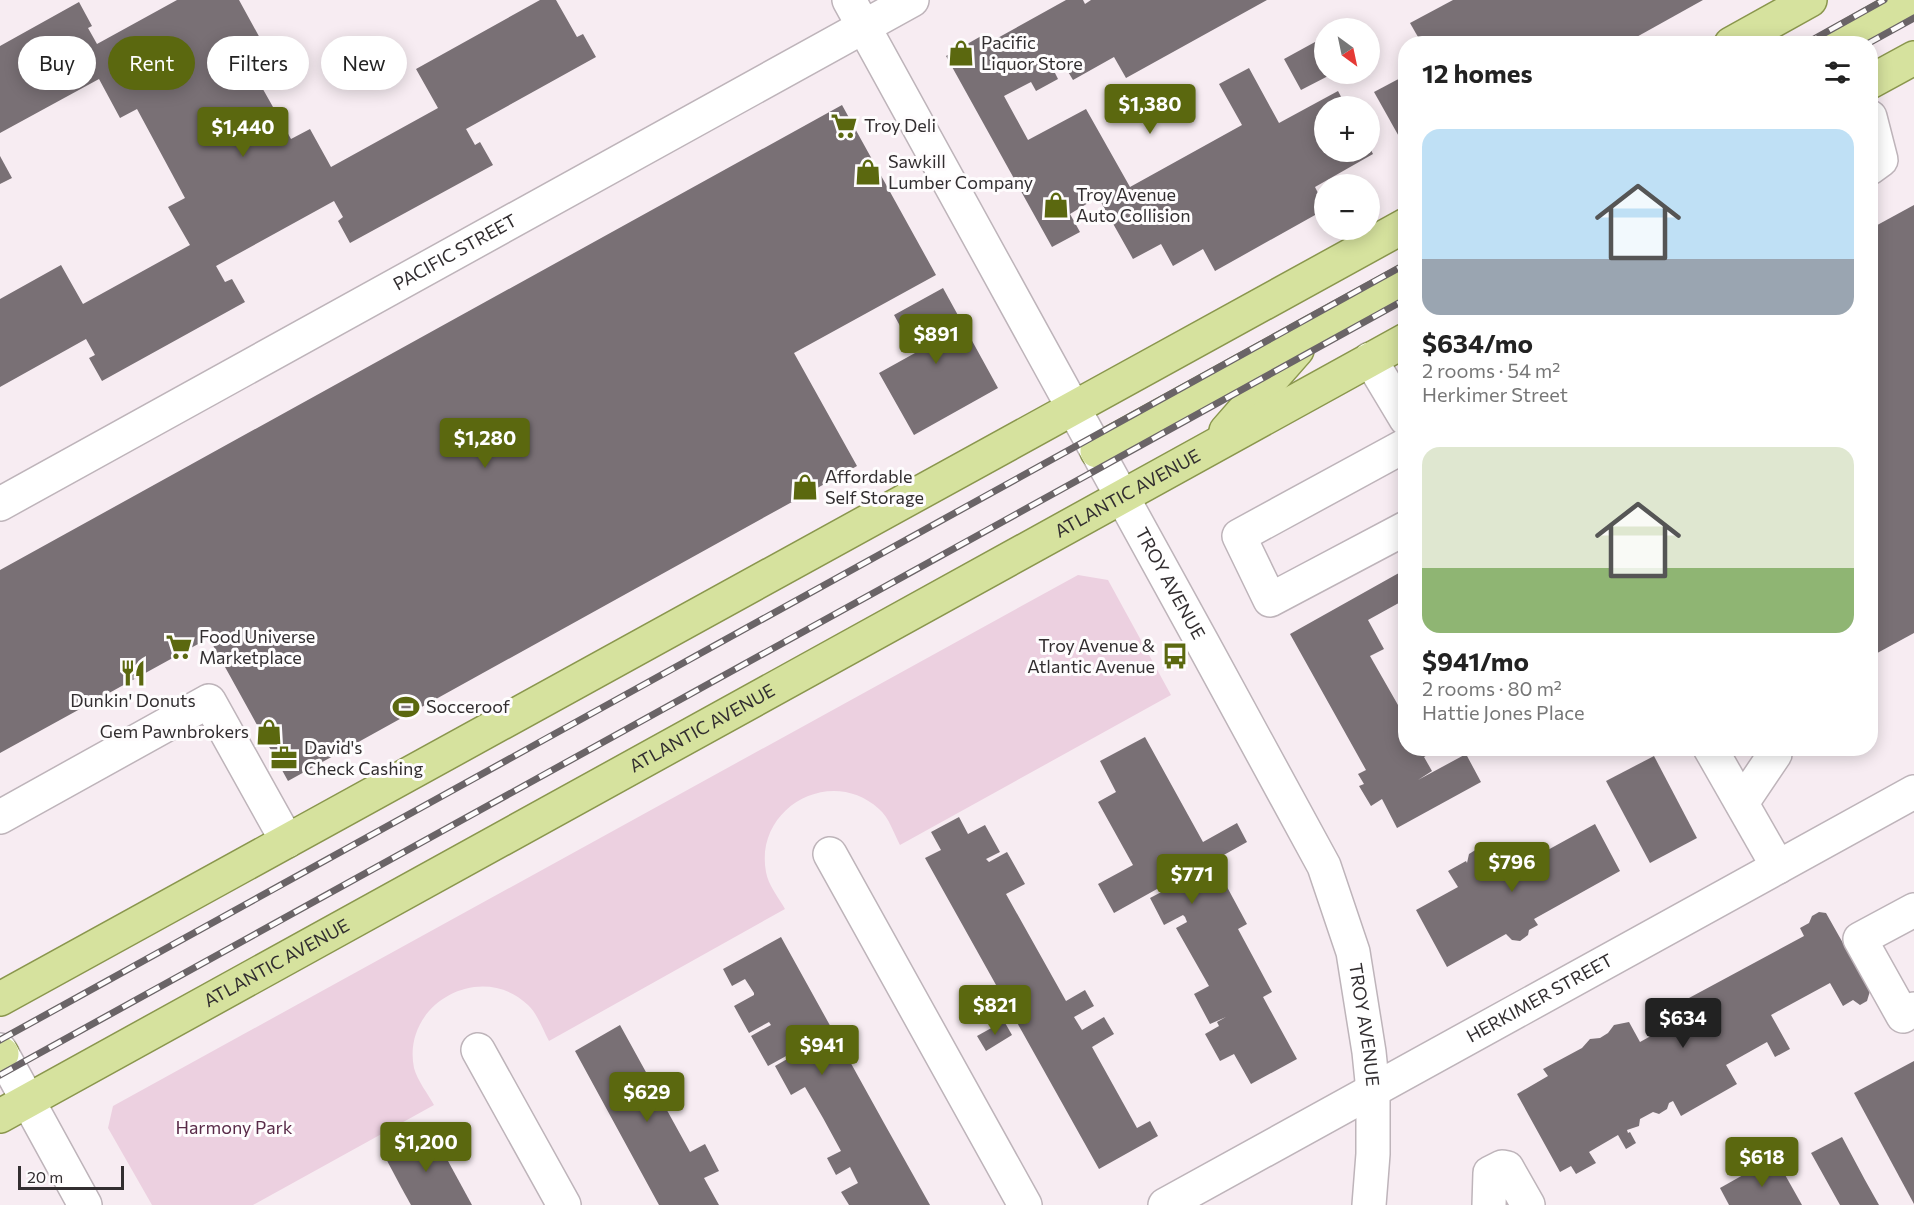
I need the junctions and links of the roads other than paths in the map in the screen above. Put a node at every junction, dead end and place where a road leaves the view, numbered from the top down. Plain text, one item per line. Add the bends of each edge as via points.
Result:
1 (912, 0) edge
2 (1810, 0) edge
3 (1914, 0) edge
4 (856, 13) edge
5 (1745, 36) edge
6 (1850, 36) edge
7 (1914, 58) edge
8 (1878, 78) edge
9 (1878, 148) edge
10 (1878, 162) edge
11 (1398, 229) edge
12 (1398, 286) edge
13 (1310, 335) junction
14 (1398, 344) edge
15 (1370, 360) junction
16 (1398, 406) edge
17 (1074, 408) junction
18 (1211, 448) junction
19 (1398, 449) edge
20 (1097, 451) junction
21 (1122, 497) junction
22 (0, 504) edge
23 (1398, 532) edge
24 (1715, 756) edge
25 (1774, 756) edge
26 (1914, 792) edge
27 (1742, 803) junction
28 (0, 817) edge
29 (287, 841) junction
30 (830, 854) dead end
31 (1778, 867) junction
32 (1914, 910) edge
33 (0, 999) edge
34 (1914, 1009) edge
35 (478, 1050) dead end
36 (1, 1053) edge
37 (1373, 1091) junction
38 (14, 1109) edge
39 (85, 1205) edge
40 (564, 1205) edge
41 (1024, 1205) edge
42 (1165, 1205) edge
43 (1369, 1205) edge
44 (1489, 1205) edge
45 (1528, 1205) edge

1 - 4 street, PACIFIC STREET
2 - 5 main road
3 - 6 main road
4 - 17 street, TROY AVENUE
4 - 22 street, PACIFIC STREET
7 - 8 main road
9 - 10 street via 1881,160
11 - 17 main road
12 - 13 main road
13 - 18 main road
13 - 20 main road
14 - 15 main road, ATLANTIC AVENUE
15 - 16 street
15 - 18 main road, ATLANTIC AVENUE
17 - 20 street, TROY AVENUE
17 - 29 main road
18 - 21 main road, ATLANTIC AVENUE
19 - 23 street via 1239,536 1270,600
20 - 21 street, TROY AVENUE
21 - 37 street, TROY AVENUE via 1324,866 1353,952
21 - 38 main road, ATLANTIC AVENUE
24 - 27 street
25 - 27 street
26 - 31 street, HERKIMER STREET
27 - 31 street
28 - 29 street via 209,701
29 - 33 main road
30 - 41 street
31 - 37 street, HERKIMER STREET
32 - 34 street via 1860,939 1902,1016
35 - 40 street
36 - 38 street
37 - 42 street, HERKIMER STREET
37 - 43 street, TROY AVENUE
38 - 39 street
44 - 45 street via 1490,1173 1502,1167 1507,1168

